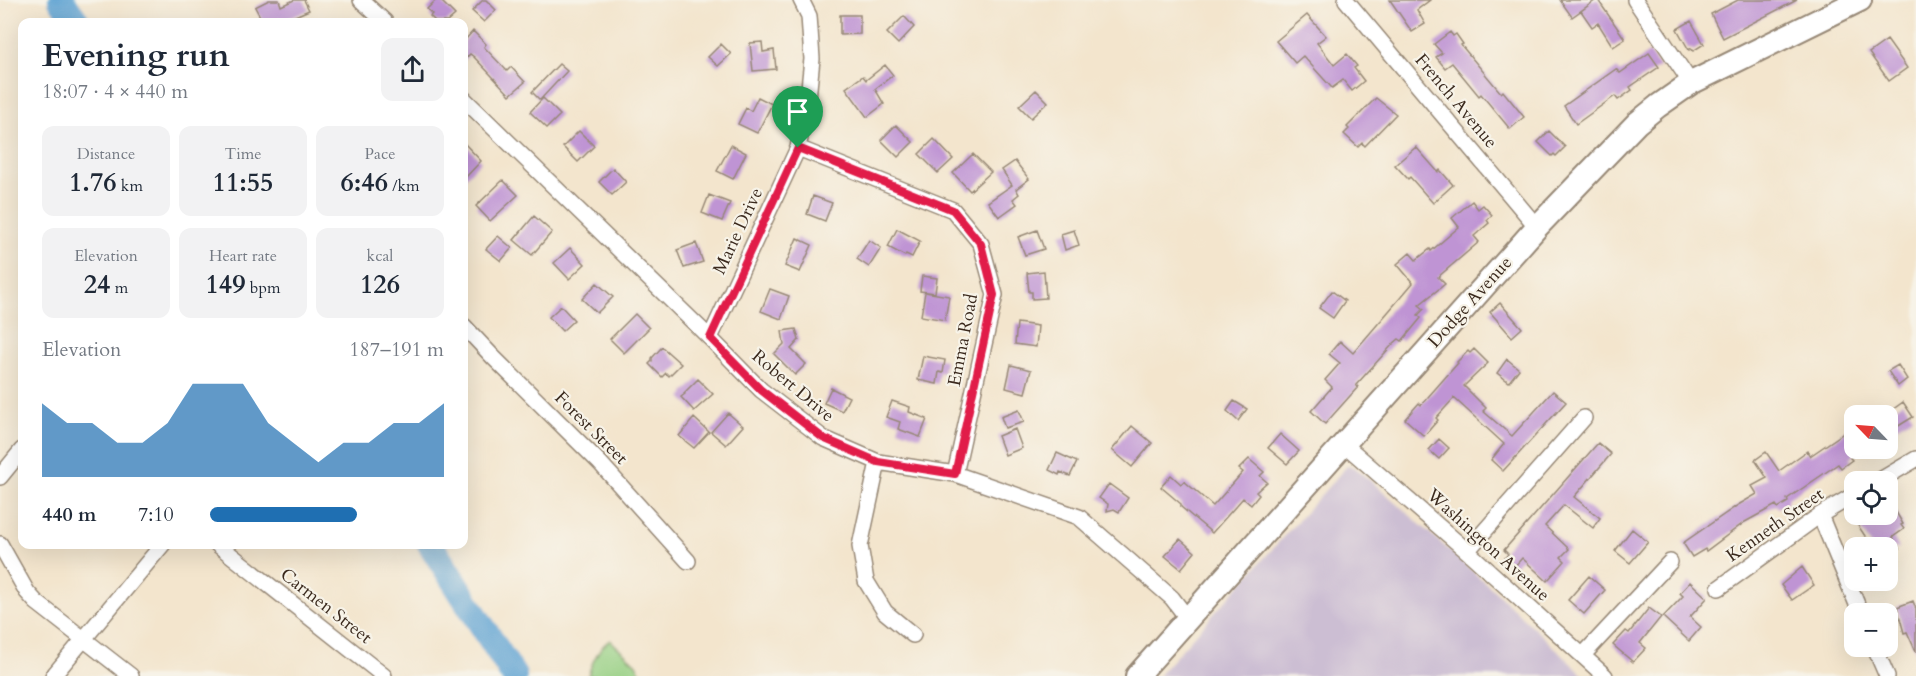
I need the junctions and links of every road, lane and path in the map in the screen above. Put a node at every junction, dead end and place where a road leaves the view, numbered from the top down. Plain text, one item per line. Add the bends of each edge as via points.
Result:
1 (361, 0) edge
2 (801, 0) edge
3 (1346, 0) edge
4 (1635, 0) edge
5 (1860, 0) edge
6 (381, 18) edge
7 (1691, 83) junction
8 (468, 103) edge
9 (798, 148) junction
10 (1537, 227) junction
11 (468, 330) edge
12 (710, 338) junction
13 (1584, 418) dead end
14 (1344, 444) junction
15 (18, 455) edge
16 (1916, 459) edge
17 (878, 462) junction
18 (1896, 471) edge
19 (955, 474) junction
20 (0, 477) edge
21 (1844, 501) edge
22 (1820, 515) junction
23 (0, 544) edge
24 (159, 549) edge
25 (223, 549) edge
26 (1467, 551) junction
27 (688, 561) dead end
28 (1670, 562) dead end
29 (1719, 588) dead end
30 (1856, 603) edge
31 (1188, 619) junction
32 (914, 635) dead end
33 (84, 638) junction
34 (1583, 656) junction
35 (1879, 657) edge
36 (53, 676) edge
37 (131, 676) edge
38 (384, 676) edge
39 (1137, 676) edge
40 (1605, 676) edge
41 (1887, 676) edge

1 - 6 street
2 - 9 street, Marie Drive via 809,16 812,60
3 - 10 street, French Avenue
4 - 7 street
5 - 7 main road, Dodge Avenue
7 - 10 main road, Dodge Avenue via 1637,123
8 - 12 street, Robert Drive
9 - 12 street, Marie Drive
9 - 19 street, Emma Road via 953,210 981,244 994,295
10 - 14 main road, Dodge Avenue
11 - 27 street, Forest Street via 600,463
12 - 17 street, Robert Drive via 761,390 823,438
13 - 26 street
14 - 26 street, Washington Avenue
14 - 31 main road, Dodge Avenue
15 - 20 street
16 - 18 street
17 - 19 street, Robert Drive
17 - 32 street via 860,546 866,582 885,612
19 - 31 street, Robert Drive via 1079,517 1172,598
21 - 22 street, Kenneth Street
22 - 29 street, Kenneth Street
22 - 30 street
23 - 33 street via 27,592
24 - 33 street
25 - 38 street, Carmen Street
26 - 34 street, Washington Avenue
28 - 34 street
31 - 39 main road, Dodge Avenue
33 - 36 street
33 - 37 street
34 - 40 street, Washington Avenue
35 - 41 street

